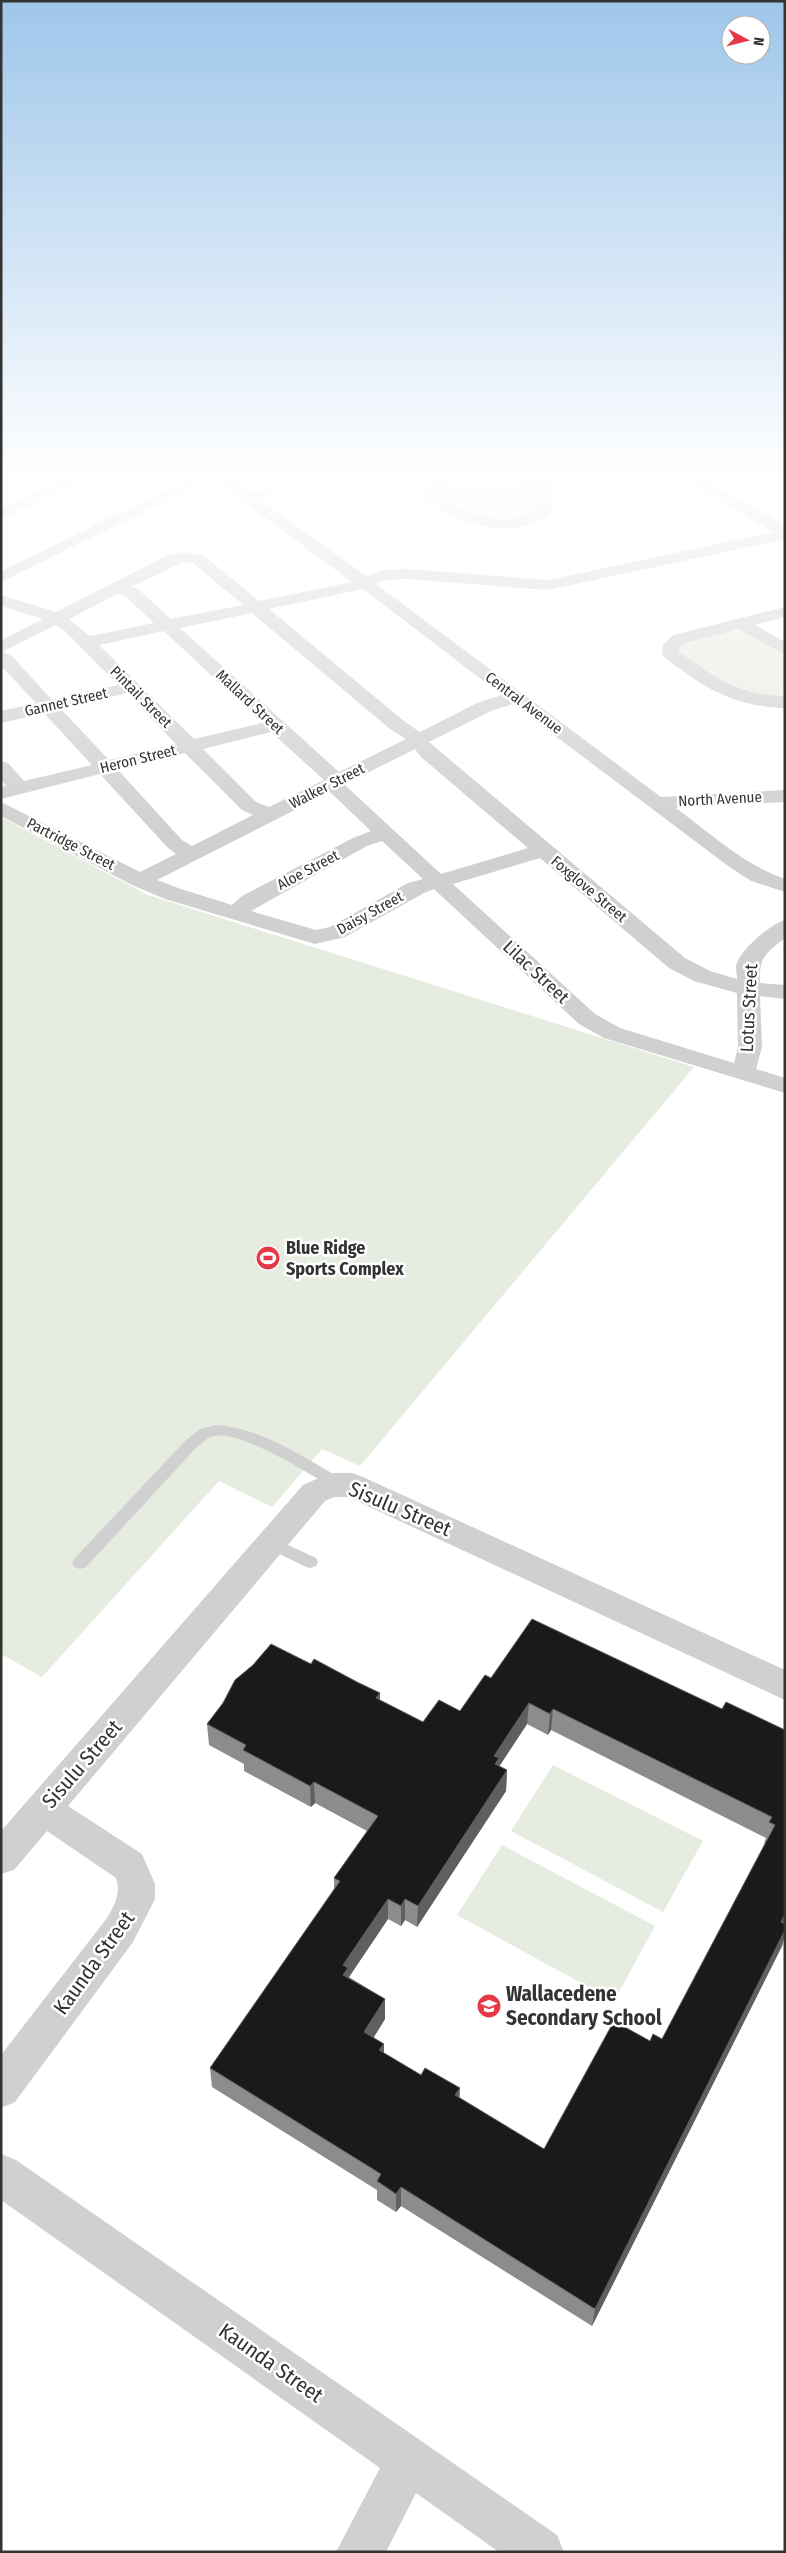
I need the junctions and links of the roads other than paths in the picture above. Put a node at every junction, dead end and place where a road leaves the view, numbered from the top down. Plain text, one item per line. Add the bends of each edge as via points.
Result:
1 (100, 596) edge
2 (136, 596) edge
3 (244, 596) edge
4 (308, 596) edge
5 (381, 596) edge
6 (1, 600) edge
7 (257, 607) junction
8 (785, 612) edge
9 (56, 619) junction
10 (740, 623) junction
11 (168, 626) junction
12 (88, 642) junction
13 (1, 647) edge
14 (785, 650) edge
15 (1, 657) edge
16 (131, 687) junction
17 (515, 697) junction
18 (785, 702) edge
19 (49, 706) junction
20 (1, 717) edge
21 (275, 724) junction
22 (416, 741) junction
23 (190, 746) junction
24 (1, 767) edge
25 (104, 767) junction
26 (335, 782) junction
27 (10, 790) edge
28 (785, 796) edge
29 (655, 802) junction
30 (1, 808) edge
31 (268, 815) junction
32 (385, 833) junction
33 (544, 850) junction
34 (191, 854) junction
35 (140, 880) junction
36 (437, 880) junction
37 (785, 886) edge
38 (234, 914) junction
39 (785, 927) edge
40 (748, 987) junction
41 (785, 992) edge
42 (743, 1073) junction
43 (785, 1086) edge
44 (339, 1484) junction
45 (271, 1543) junction
46 (310, 1562) dead end
47 (80, 1563) dead end
48 (785, 1686) edge
49 (43, 1809) junction
50 (1, 1858) edge
51 (1, 2088) edge
52 (1, 2175) edge
53 (409, 2460) junction
54 (360, 2552) edge
55 (540, 2552) edge

1 - 9 street
2 - 11 street, Mallard Street
3 - 7 street, Foxglove Street
4 - 7 street
5 - 17 street, Central Avenue
6 - 9 street, Pintail Street
7 - 11 street
7 - 22 street, Foxglove Street via 397,725 411,733
8 - 10 street
9 - 12 street, Pintail Street
9 - 13 street
10 - 14 street
10 - 18 street via 679,639 673,643 671,654 728,694 758,701
11 - 12 street
11 - 21 street, Mallard Street
12 - 16 street, Pintail Street
15 - 19 street
16 - 19 street, Gannet Street
16 - 23 street, Pintail Street
17 - 22 street, Walker Street via 484,707
17 - 29 street, Central Avenue
19 - 20 street, Gannet Street
19 - 25 street
21 - 23 street, Heron Street
21 - 26 street, Mallard Street via 332,774
22 - 26 street, Walker Street
22 - 33 street, Foxglove Street
23 - 25 street, Heron Street
23 - 31 street, Pintail Street via 249,806
24 - 27 street
25 - 27 street, Heron Street
25 - 34 street via 175,844
26 - 31 street, Walker Street
26 - 32 street, Lilac Street via 338,790
28 - 29 street, North Avenue
29 - 37 street, Central Avenue via 749,872
30 - 35 street, Partridge Street
31 - 34 street, Walker Street
32 - 36 street, Lilac Street
32 - 38 street, Aloe Street via 360,842 250,901
33 - 36 street, Daisy Street
33 - 40 street, Foxglove Street via 685,968 715,982
34 - 35 street, Walker Street
35 - 38 street, Daisy Street
36 - 38 street, Daisy Street via 416,888 337,932 321,936 303,935
36 - 42 street, Lilac Street via 594,1024 612,1033
39 - 40 street, Lotus Street via 752,955 748,963
40 - 41 street, Foxglove Street
40 - 42 street, Lotus Street via 750,1047
42 - 43 street, Lilac Street
44 - 45 street, Sisulu Street via 323,1487 314,1493
44 - 47 lane via 247,1436 217,1430 207,1432 190,1444
44 - 48 street, Sisulu Street via 352,1485
45 - 46 lane
45 - 49 street, Sisulu Street
49 - 50 street, Sisulu Street
49 - 51 street, Kaunda Street via 130,1866 138,1891 134,1907 120,1930
52 - 53 street, Kaunda Street
53 - 54 street
53 - 55 street, Kaunda Street

